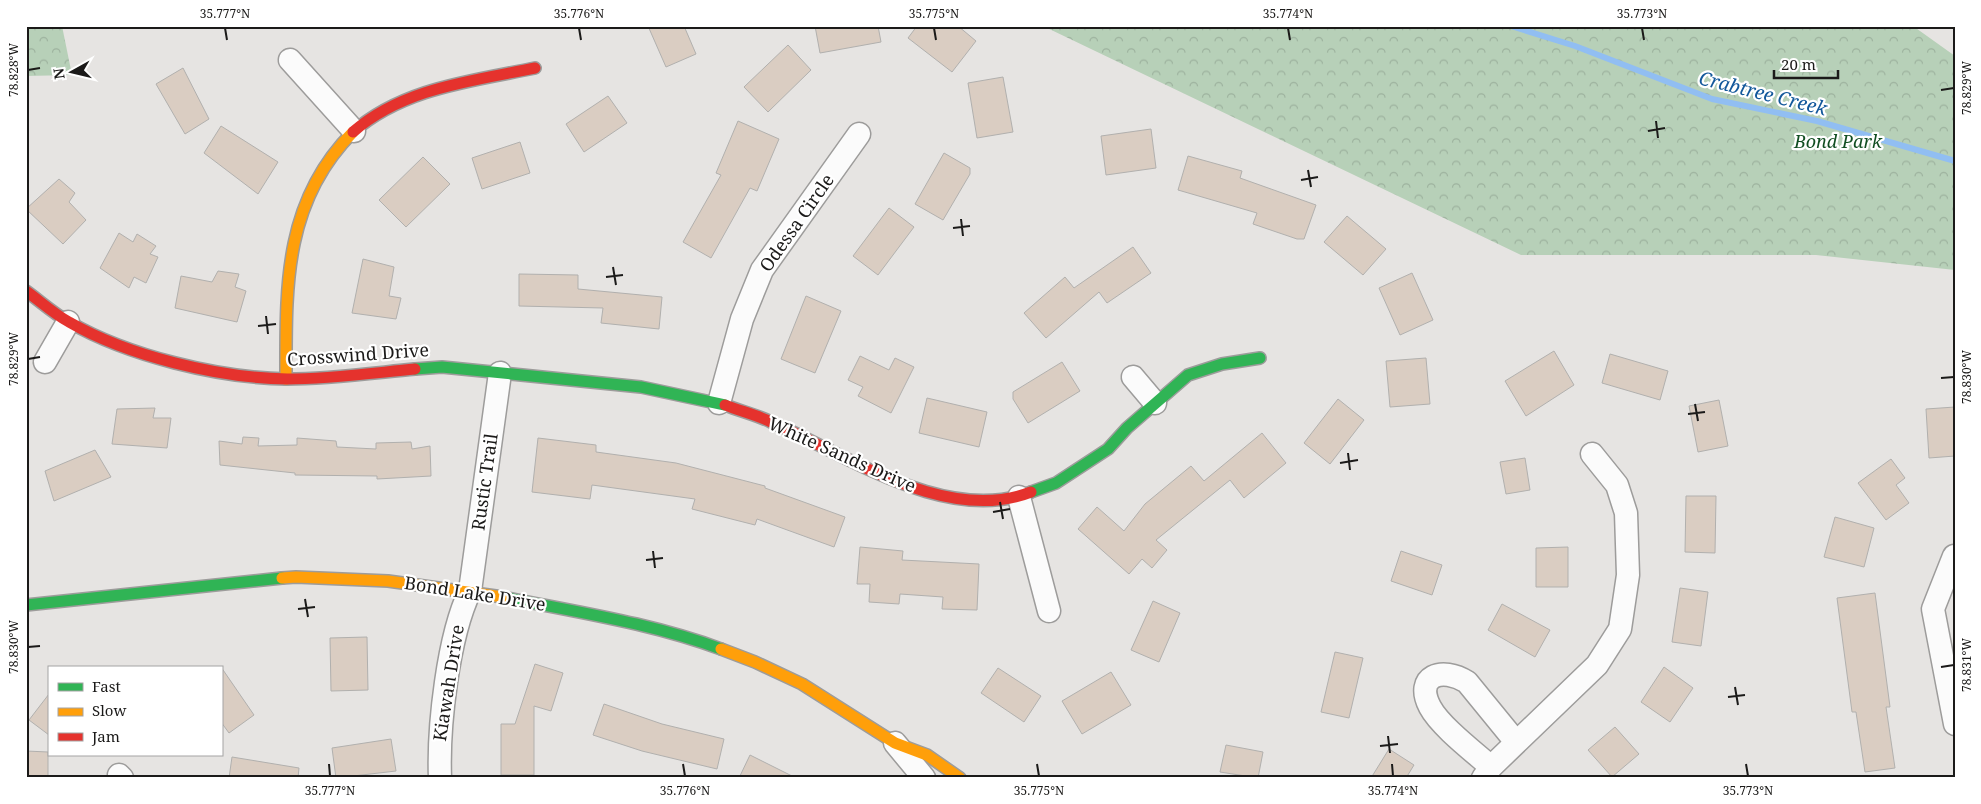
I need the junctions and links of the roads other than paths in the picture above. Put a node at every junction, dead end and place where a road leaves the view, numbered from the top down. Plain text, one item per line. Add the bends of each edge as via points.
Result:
1 (290, 60) dead end
2 (535, 68) dead end
3 (354, 131) junction
4 (859, 134) dead end
5 (26, 292) edge
6 (68, 322) junction
7 (1260, 358) dead end
8 (45, 362) dead end
9 (500, 373) junction
10 (1133, 377) dead end
11 (286, 378) junction
12 (719, 403) junction
13 (1155, 403) junction
14 (1592, 454) dead end
15 (1019, 497) junction
16 (1954, 556) edge
17 (470, 591) junction
18 (26, 605) edge
19 (1049, 610) dead end
20 (1955, 724) edge
21 (1516, 742) junction
22 (896, 743) junction
23 (1487, 773) edge
24 (440, 778) edge
25 (924, 778) edge
26 (960, 778) edge

1 - 3 street
2 - 3 street via 425,93 389,109
3 - 11 street via 317,180 294,234 286,308
4 - 12 street, Odessa Circle via 762,270 742,319
5 - 6 street, Crosswind Drive
6 - 8 street
6 - 11 street, Crosswind Drive via 174,363 225,373
7 - 13 street, White Sands Drive via 1222,364 1188,375
9 - 11 street, Crosswind Drive via 442,367
9 - 12 street, White Sands Drive via 641,387
9 - 17 street, Rustic Trail
10 - 13 street
12 - 15 street, White Sands Drive via 770,422 905,486 935,495 985,500
13 - 15 street, White Sands Drive via 1108,449 1087,464 1056,484
14 - 21 street via 1617,485 1626,513 1628,575 1620,629 1597,665
15 - 19 street
16 - 20 street via 1933,609
17 - 18 street, Bond Lake Drive via 388,580 296,577
17 - 22 street, Bond Lake Drive via 620,620 693,639 802,684
17 - 24 street, Kiawah Drive via 461,609 447,682 439,751
21 - 23 street
21 - 23 street via 1466,682 1446,672 1430,679 1426,690 1431,708
22 - 25 street, Bond Lake Drive
22 - 26 street, Bond Lake Drive via 927,755

